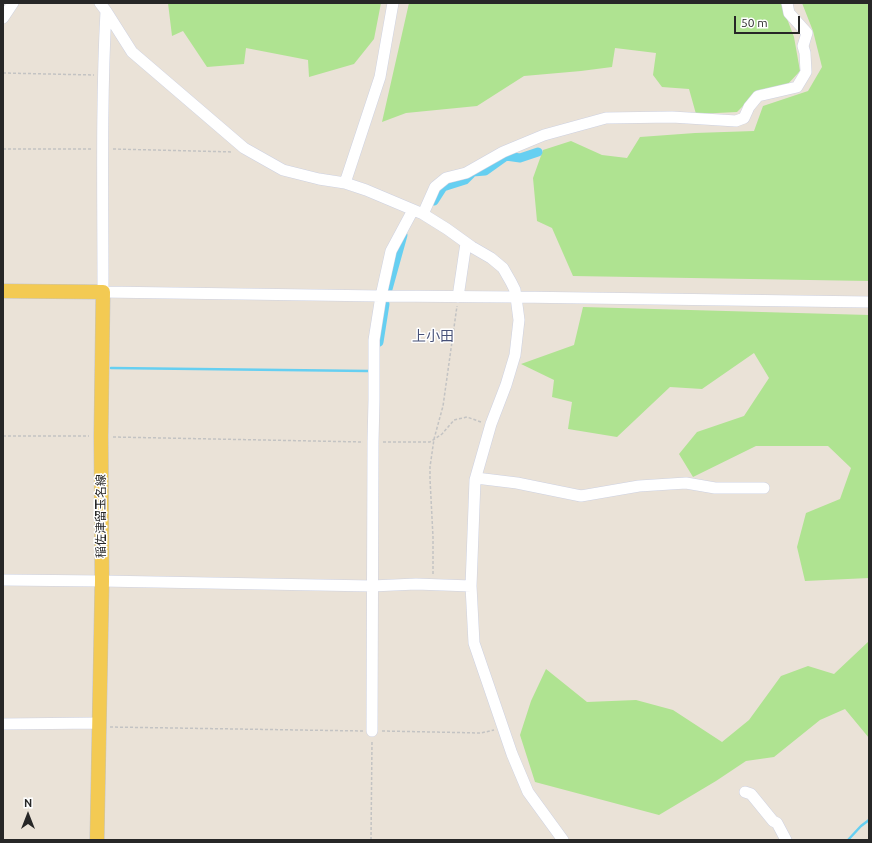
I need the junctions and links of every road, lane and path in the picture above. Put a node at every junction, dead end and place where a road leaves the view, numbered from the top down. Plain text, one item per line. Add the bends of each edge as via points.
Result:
1 (13, 3) edge
2 (393, 3) edge
3 (787, 3) edge
4 (103, 7) edge
5 (3, 18) edge
6 (3, 74) edge
7 (104, 75) junction
8 (244, 148) junction
9 (3, 149) edge
10 (103, 149) junction
11 (345, 183) junction
12 (418, 212) junction
13 (466, 243) junction
14 (3, 291) edge
15 (103, 292) junction
16 (381, 296) junction
17 (458, 297) junction
18 (516, 297) junction
19 (869, 302) edge
20 (491, 424) junction
21 (3, 436) edge
22 (101, 436) junction
23 (434, 439) junction
24 (373, 442) junction
25 (476, 478) junction
26 (764, 488) dead end
27 (3, 580) edge
28 (102, 580) junction
29 (432, 585) junction
30 (372, 586) junction
31 (471, 586) junction
32 (3, 724) edge
33 (98, 726) junction
34 (503, 729) junction
35 (372, 731) junction
36 (745, 792) dead end
37 (97, 840) edge
38 (371, 840) edge
39 (563, 840) edge
40 (786, 840) edge

1 - 5 street
2 - 11 street via 380,77
3 - 12 street via 790,13 807,33 803,46 806,72 797,87 758,96 744,118 736,121 672,116 606,118 591,121 544,135 503,152 466,172 446,178 435,187
4 - 7 street
4 - 8 street via 132,52
6 - 7 path
7 - 10 street
8 - 10 path via 236,152
8 - 11 street via 283,170
9 - 10 path
10 - 15 street
11 - 12 street
12 - 13 street
12 - 16 street via 391,251
13 - 17 street
13 - 18 street via 492,258 503,268
14 - 15 main road
15 - 16 street
15 - 22 main road, 稲佐津留玉名線
16 - 17 street
16 - 24 street via 374,340
17 - 18 street
17 - 23 path via 443,406
18 - 19 street
18 - 20 street via 519,320 515,355
20 - 23 path via 467,417 454,420
20 - 25 street
21 - 22 path
22 - 24 path
22 - 28 main road, 稲佐津留玉名線
23 - 24 path via 430,442
23 - 29 path via 430,467
24 - 30 street
25 - 26 street via 581,496 639,486 686,483 715,488
25 - 31 street
27 - 28 street
28 - 30 street
28 - 33 main road, 稲佐津留玉名線
29 - 30 street
29 - 31 street
30 - 35 street
31 - 34 street via 474,643
32 - 33 street via 97,723
33 - 35 path
33 - 37 main road, 稲佐津留玉名線
34 - 35 path via 481,733
34 - 39 street via 528,792
35 - 38 path
36 - 40 street via 751,794 777,823

